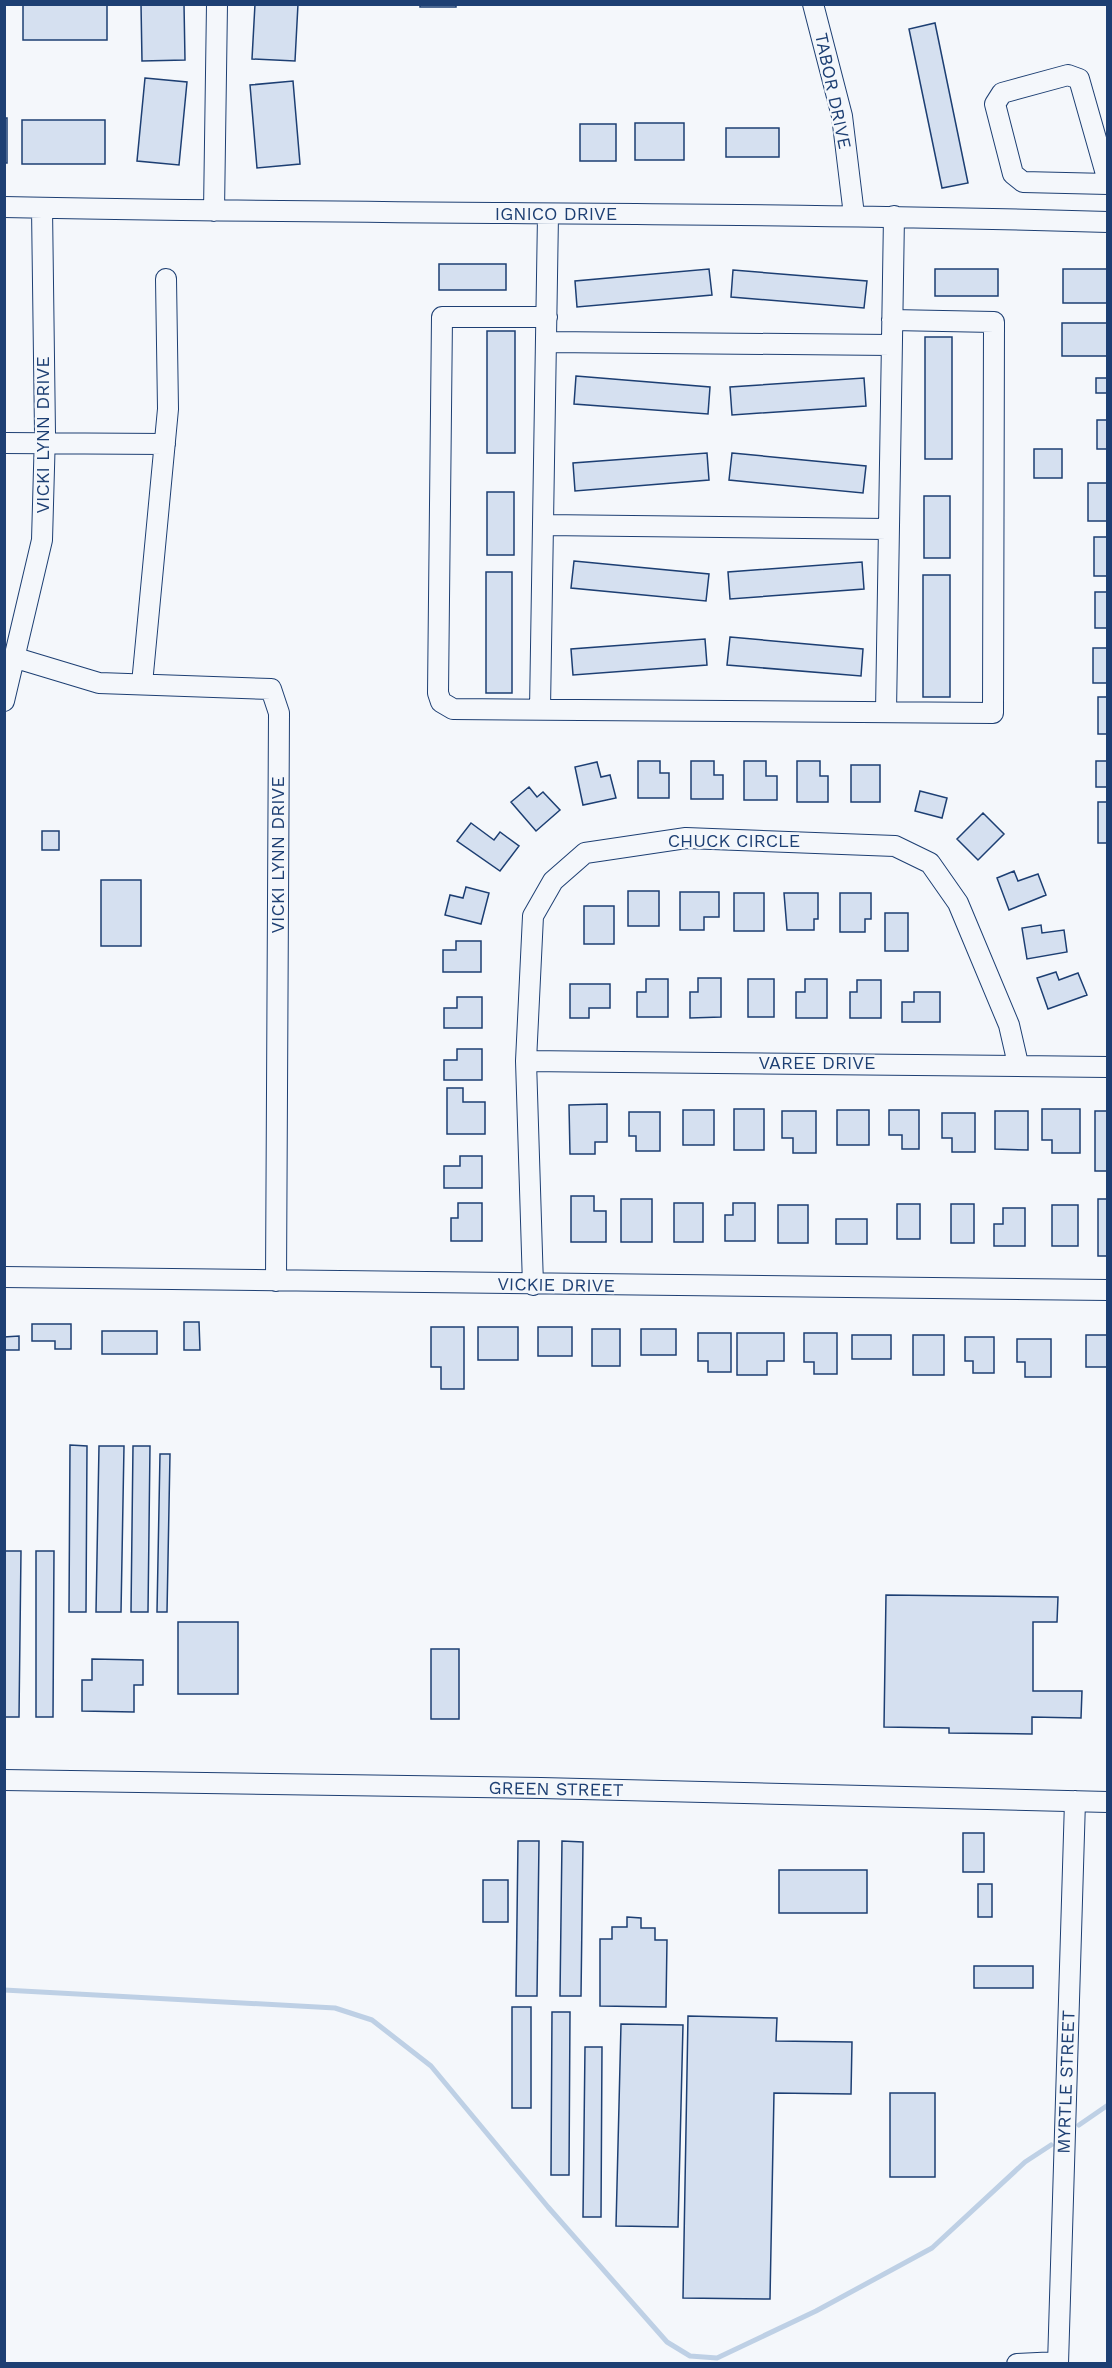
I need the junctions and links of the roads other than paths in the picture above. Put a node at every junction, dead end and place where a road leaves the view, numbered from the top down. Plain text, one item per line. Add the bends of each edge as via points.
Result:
1 (218, 4) edge
2 (813, 4) edge
3 (1107, 183) edge
4 (4, 207) edge
5 (42, 208) junction
6 (214, 210) junction
7 (548, 215) junction
8 (854, 215) junction
9 (894, 216) junction
10 (1107, 222) edge
11 (166, 279) dead end
12 (547, 317) junction
13 (892, 320) junction
14 (548, 342) junction
15 (891, 345) junction
16 (4, 443) edge
17 (45, 443) junction
18 (165, 444) junction
19 (544, 525) junction
20 (887, 529) junction
21 (16, 658) junction
22 (142, 684) junction
23 (4, 701) edge
24 (540, 709) junction
25 (886, 712) junction
26 (526, 1061) junction
27 (1018, 1065) junction
28 (1107, 1067) edge
29 (4, 1277) edge
30 (276, 1281) junction
31 (533, 1285) junction
32 (1107, 1290) edge
33 (4, 1780) edge
34 (1075, 1801) junction
35 (1107, 1802) edge
36 (1058, 2363) edge
37 (1017, 2364) edge

1 - 6 street
2 - 8 street, TABOR DRIVE via 842,116
3 - 3 street via 1079,80 1068,75 1002,93 995,104 1013,174 1023,182
4 - 5 street, IGNICO DRIVE
5 - 6 street, IGNICO DRIVE
5 - 17 street, VICKI LYNN DRIVE
6 - 7 street, IGNICO DRIVE
7 - 8 street, IGNICO DRIVE
7 - 12 street
8 - 9 street, IGNICO DRIVE
9 - 10 street, IGNICO DRIVE
9 - 13 street
11 - 18 street
12 - 14 street
12 - 24 street via 442,316 438,693 441,702 453,709
13 - 15 street
13 - 25 street via 994,322 993,713
14 - 15 street
14 - 19 street
15 - 20 street
16 - 17 street
17 - 18 street
17 - 21 street, VICKI LYNN DRIVE via 42,540
18 - 22 street
19 - 20 street
19 - 24 street
20 - 25 street
21 - 22 street, VICKI LYNN DRIVE via 99,683
21 - 23 street, VICKI LYNN DRIVE
22 - 30 street, VICKI LYNN DRIVE via 271,689 279,713
24 - 25 street
26 - 27 street, VAREE DRIVE
26 - 27 street, CHUCK CIRCLE via 533,916 554,881 585,853 686,837 895,846 930,863 958,903 1009,1024
26 - 31 street, CHUCK CIRCLE
27 - 28 street, VAREE DRIVE
29 - 30 street, VICKIE DRIVE
30 - 31 street, VICKIE DRIVE
31 - 32 street, VICKIE DRIVE
33 - 34 street, GREEN STREET
34 - 35 street, GREEN STREET
34 - 36 street, MYRTLE STREET
36 - 37 street

